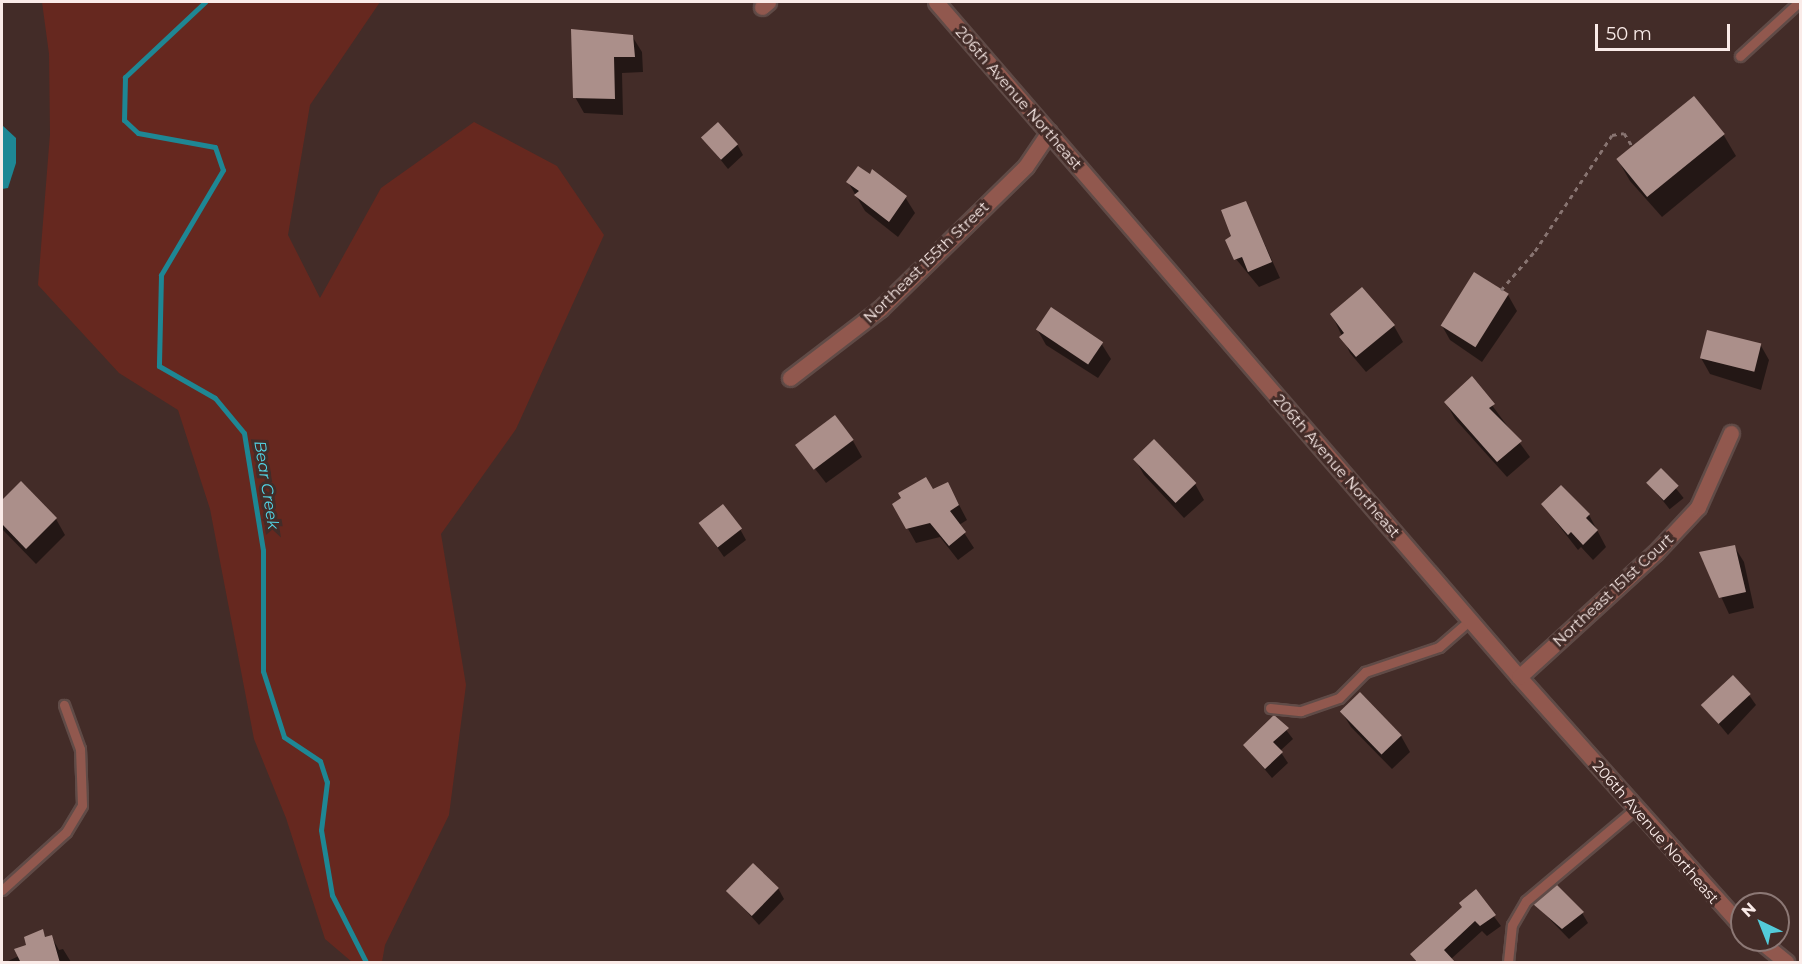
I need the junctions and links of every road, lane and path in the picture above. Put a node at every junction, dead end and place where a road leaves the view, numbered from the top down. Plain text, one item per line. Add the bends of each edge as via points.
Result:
1 (936, 2) edge
2 (1799, 2) edge
3 (1740, 56) dead end
4 (1049, 132) junction
5 (1632, 146) dead end
6 (1501, 290) dead end
7 (790, 378) dead end
8 (1731, 433) dead end
9 (1470, 620) junction
10 (1519, 676) junction
11 (64, 705) dead end
12 (1270, 708) dead end
13 (1635, 808) junction
14 (2, 890) edge
15 (1730, 913) edge
16 (1773, 952) edge
17 (1508, 963) edge
18 (1786, 963) edge

1 - 4 street, 206th Avenue Northeast
2 - 3 lane
4 - 7 street, Northeast 155th Street via 1026,166 880,309
4 - 9 street, 206th Avenue Northeast
5 - 6 path via 1624,133 1612,135 1535,251
8 - 10 street, Northeast 151st Court via 1698,507 1655,553
9 - 10 street, 206th Avenue Northeast
9 - 12 lane via 1439,647 1365,672 1339,698 1301,711
10 - 13 street, 206th Avenue Northeast
11 - 14 lane via 80,749 82,805 66,832
13 - 15 street, 206th Avenue Northeast
13 - 17 lane via 1526,901 1512,925
16 - 18 street

